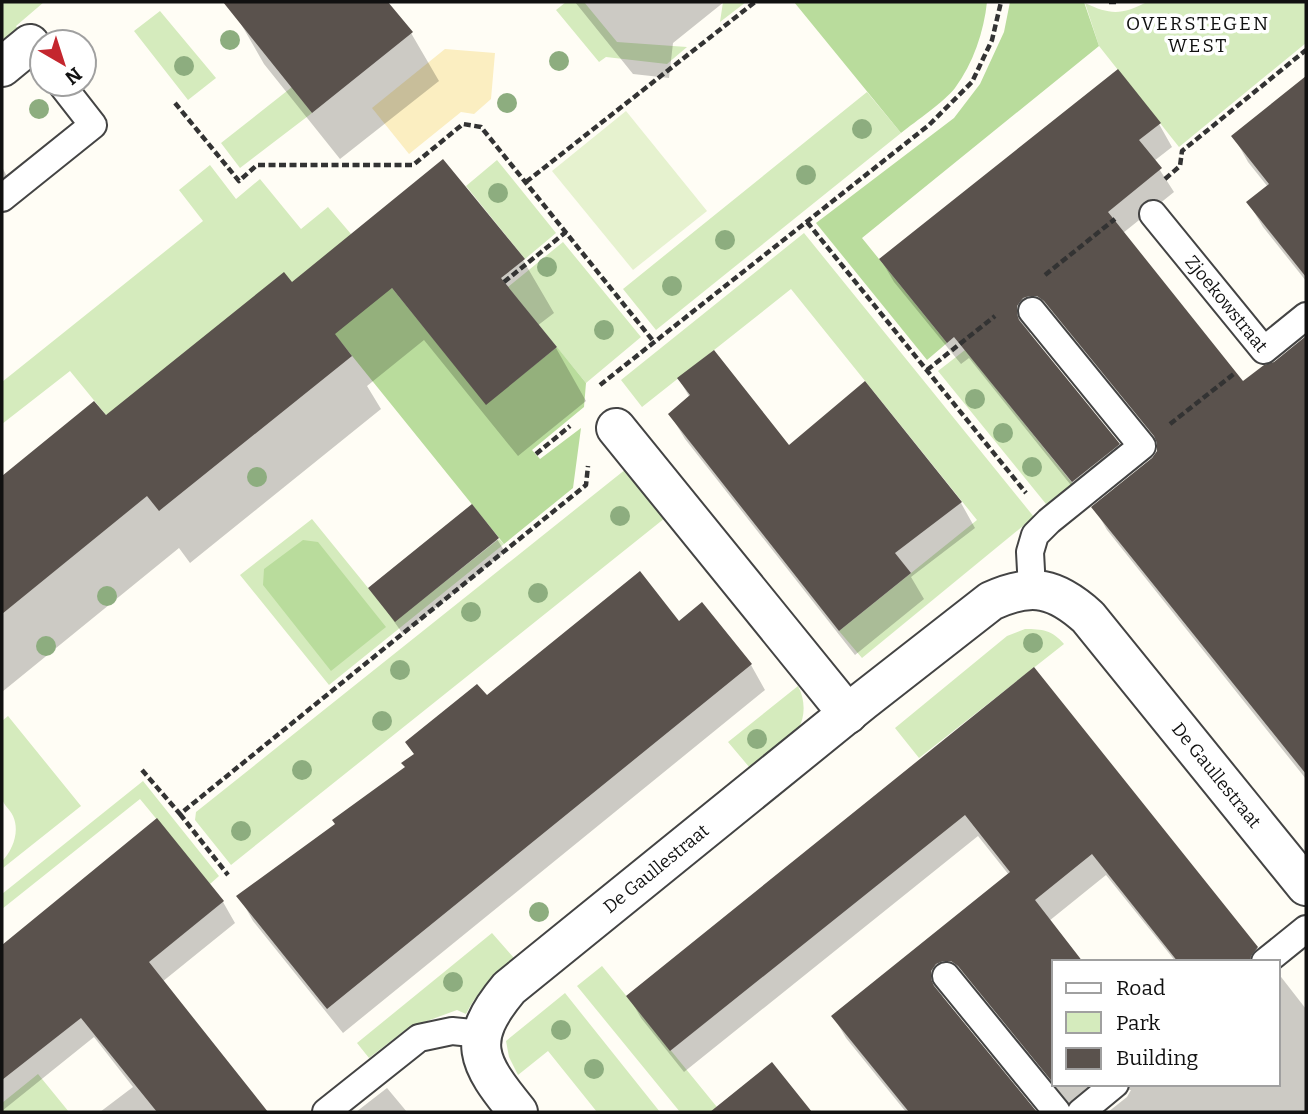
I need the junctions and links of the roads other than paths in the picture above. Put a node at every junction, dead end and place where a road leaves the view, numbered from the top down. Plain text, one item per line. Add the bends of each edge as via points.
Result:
1 (72, 98) edge
2 (2, 198) edge
3 (1153, 214) dead end
4 (1032, 311) dead end
5 (1306, 316) edge
6 (616, 428) dead end
7 (1032, 589) junction
8 (848, 714) junction
9 (1306, 886) edge
10 (1306, 929) edge
11 (1267, 960) edge
12 (946, 976) dead end
13 (482, 1034) junction
14 (1113, 1086) edge
15 (326, 1112) edge
16 (518, 1112) edge
17 (1057, 1112) edge
18 (1081, 1112) edge

1 - 2 lane via 93,125
3 - 5 lane, Zjoekowstraat via 1264,350
4 - 7 lane via 1142,446 1035,535 1030,552
6 - 8 street
7 - 8 street, De Gaullestraat via 991,601
7 - 9 street, De Gaullestraat via 1069,600 1088,617
8 - 13 street, De Gaullestraat via 509,988 493,1007
10 - 11 lane
12 - 17 lane
13 - 15 lane via 452,1031 419,1038
13 - 16 street via 486,1066
14 - 18 lane

